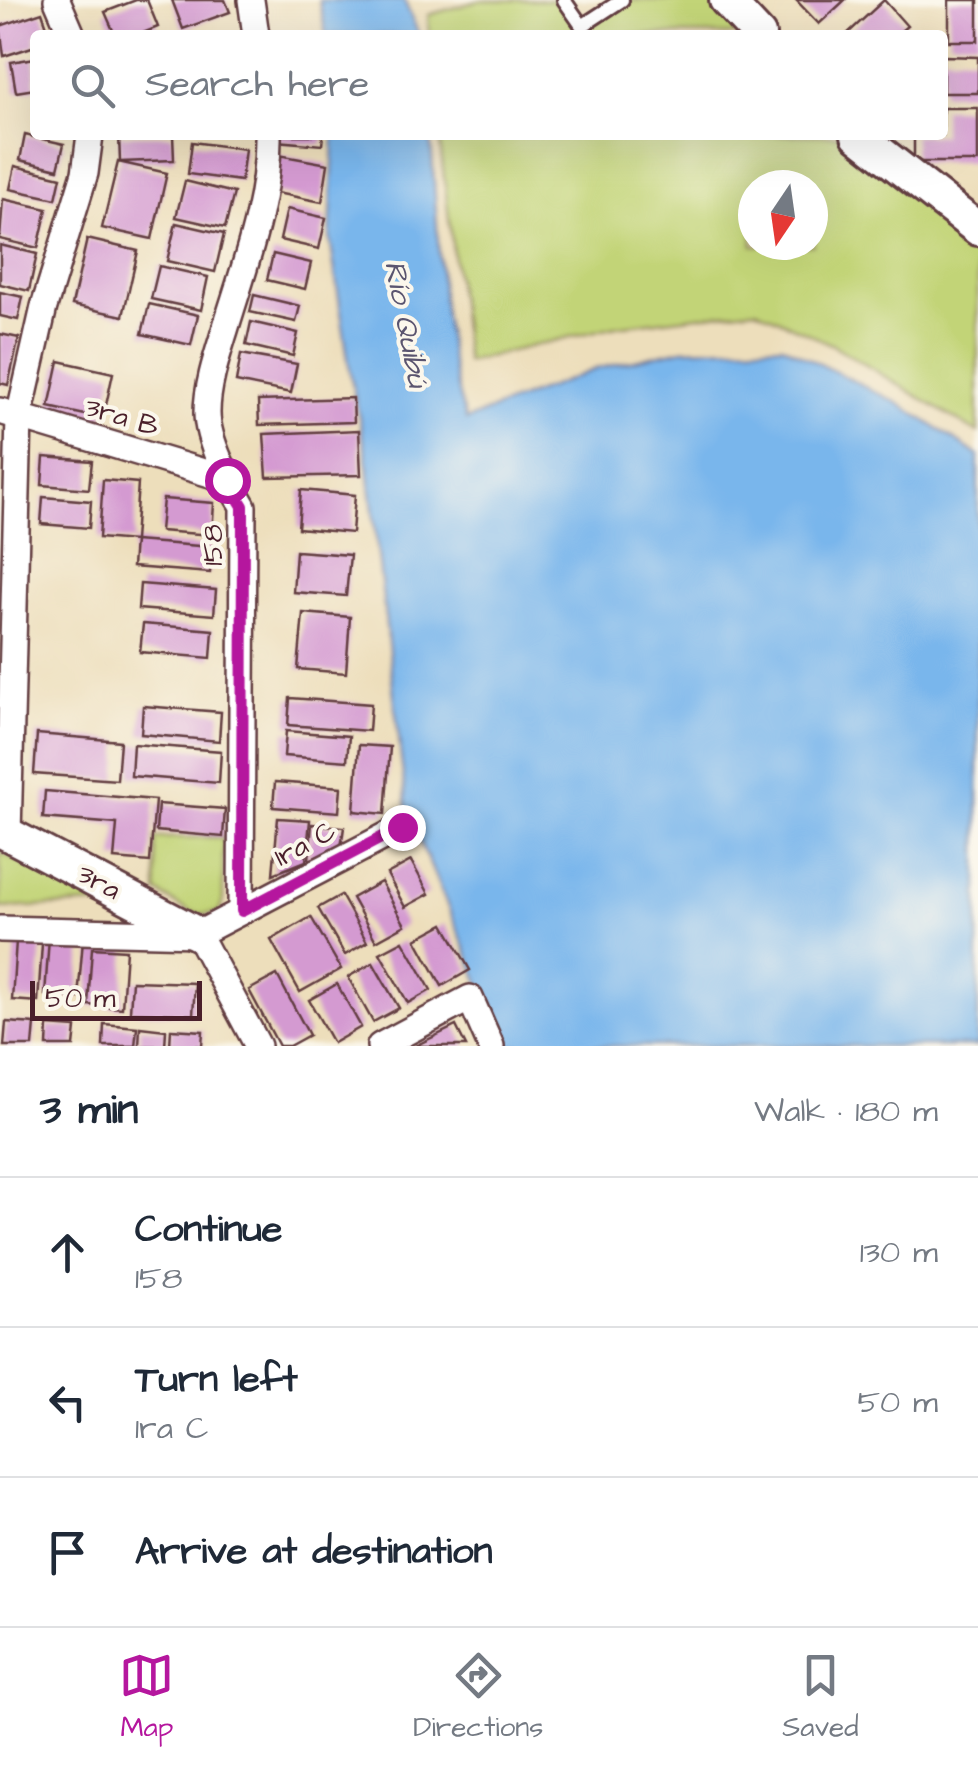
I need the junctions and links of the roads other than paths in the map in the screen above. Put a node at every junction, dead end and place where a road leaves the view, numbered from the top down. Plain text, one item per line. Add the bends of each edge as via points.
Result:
1 (58, 0) edge
2 (251, 0) edge
3 (564, 0) edge
4 (622, 0) edge
5 (726, 0) edge
6 (70, 30) edge
7 (255, 30) edge
8 (754, 30) edge
9 (89, 140) edge
10 (268, 140) edge
11 (864, 140) edge
12 (978, 229) edge
13 (10, 414) edge
14 (227, 480) junction
15 (402, 827) dead end
16 (4, 832) edge
17 (242, 911) junction
18 (0, 930) edge
19 (198, 934) junction
20 (258, 1046) edge
21 (380, 1046) edge
22 (492, 1046) edge

1 - 6 street
2 - 7 street
3 - 4 lane via 582,26
5 - 8 street
9 - 13 street via 85,173
10 - 14 street, 158 via 257,224 206,416
11 - 12 street
13 - 14 street, 3ra B
13 - 16 street
14 - 17 street, 158 via 243,506
15 - 17 street, 1ra C
16 - 19 street, 3ra
17 - 19 street, 1ra C
18 - 19 street, 1ra C
19 - 20 street
21 - 22 street via 470,998

